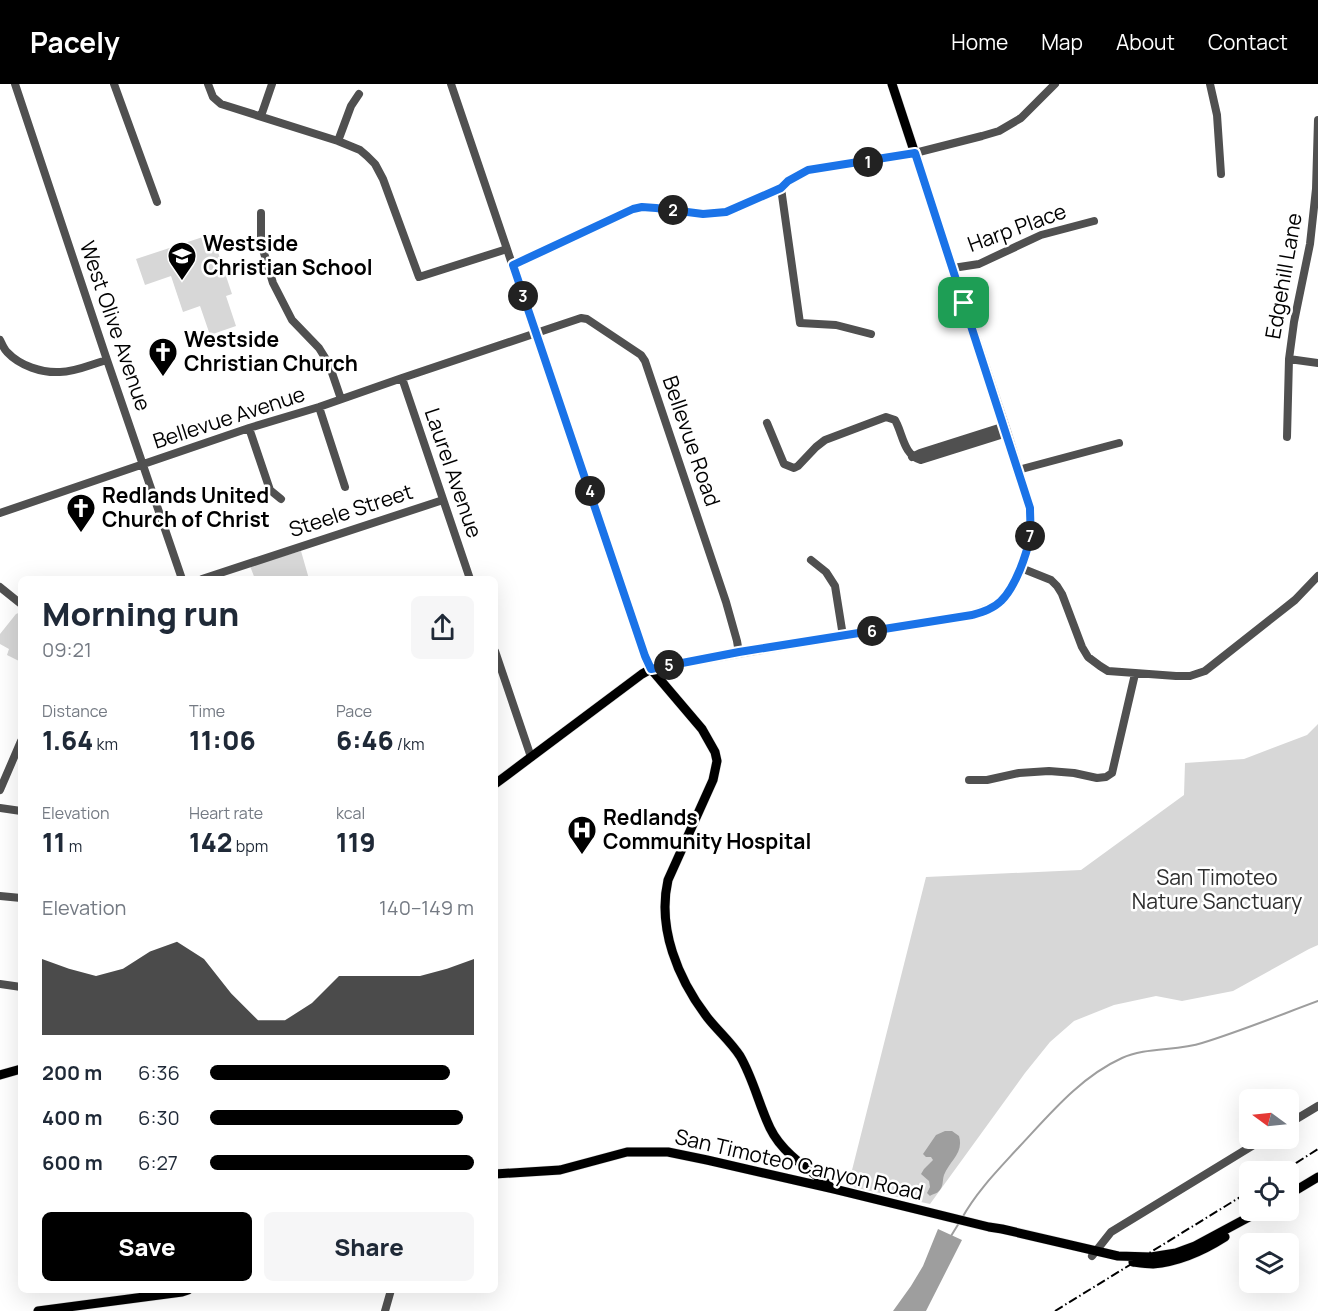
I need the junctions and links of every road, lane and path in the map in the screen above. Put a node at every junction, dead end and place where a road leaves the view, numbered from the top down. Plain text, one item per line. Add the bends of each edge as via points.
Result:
1 (15, 84) edge
2 (114, 84) edge
3 (208, 84) edge
4 (272, 84) edge
5 (451, 84) edge
6 (892, 84) edge
7 (1055, 84) edge
8 (1210, 84) edge
9 (359, 94) dead end
10 (261, 116) junction
11 (1318, 120) edge
12 (338, 141) junction
13 (915, 153) junction
14 (1221, 174) dead end
15 (781, 188) junction
16 (157, 202) dead end
17 (261, 213) dead end
18 (1094, 221) dead end
19 (1314, 245) edge
20 (507, 249) junction
21 (513, 265) junction
22 (953, 268) junction
23 (536, 333) junction
24 (871, 334) dead end
25 (0, 340) edge
26 (1289, 359) junction
27 (107, 360) junction
28 (1318, 363) edge
29 (402, 378) junction
30 (341, 399) junction
31 (320, 407) junction
32 (767, 423) dead end
33 (249, 428) junction
34 (1006, 430) junction
35 (1287, 437) dead end
36 (1119, 443) dead end
37 (143, 465) junction
38 (1018, 470) junction
39 (345, 487) dead end
40 (281, 499) dead end
41 (443, 500) junction
42 (0, 513) edge
43 (811, 560) dead end
44 (1021, 568) junction
45 (181, 576) edge
46 (211, 576) edge
47 (469, 576) edge
48 (1318, 576) edge
49 (0, 587) edge
50 (18, 602) edge
51 (843, 636) junction
52 (739, 652) junction
53 (498, 660) edge
54 (651, 669) junction
55 (1135, 674) junction
56 (18, 748) edge
57 (531, 757) junction
58 (969, 780) dead end
59 (498, 782) edge
60 (0, 790) edge
61 (0, 808) edge
62 (18, 811) edge
63 (0, 896) edge
64 (18, 898) edge
65 (0, 984) edge
66 (18, 987) edge
67 (18, 1071) edge
68 (0, 1075) edge
69 (1318, 1106) edge
70 (1299, 1117) edge
71 (1247, 1149) edge
72 (498, 1174) edge
73 (1318, 1177) edge
74 (1299, 1188) edge
75 (834, 1189) junction
76 (1242, 1221) edge
77 (1094, 1253) junction
78 (175, 1293) edge
79 (390, 1293) edge
80 (38, 1311) edge
81 (385, 1311) edge

1 - 27 street, West Olive Avenue
2 - 16 street
3 - 10 street via 221,104
4 - 10 street
5 - 20 street
6 - 13 main road
7 - 13 street via 1021,118 999,131
8 - 14 street via 1217,115
9 - 12 street
10 - 12 street
11 - 19 street, Edgehill Lane
12 - 20 street via 360,150 375,164 419,277
13 - 15 street via 808,170
13 - 22 main road
15 - 21 street via 715,214 633,209
15 - 24 street via 800,323 836,325
17 - 30 street via 261,243 273,283 292,320 329,364
18 - 22 street, Harp Place via 1041,235 979,264
19 - 26 street, Edgehill Lane via 1294,322
20 - 21 street
21 - 23 street
22 - 34 main road
23 - 29 street, Bellevue Avenue
23 - 52 street, Bellevue Road via 587,319 642,356 726,602
23 - 54 street
25 - 27 street via 15,358 40,370 61,372
26 - 28 street
26 - 35 street, Edgehill Lane
27 - 37 street, West Olive Avenue
29 - 30 street, Bellevue Avenue
29 - 41 street, Laurel Avenue
30 - 31 street, Bellevue Avenue
31 - 33 street, Bellevue Avenue
31 - 39 street
32 - 34 street via 784,464 794,468 825,440 886,417 895,420 912,457
33 - 37 street, Bellevue Avenue
33 - 40 street via 270,490
34 - 38 main road
36 - 38 street
37 - 42 street, Bellevue Avenue
37 - 45 street, West Olive Avenue
38 - 44 main road via 1030,508 1030,536
41 - 46 street, Steele Street
41 - 47 street, Laurel Avenue
43 - 51 street via 835,586
44 - 51 main road via 1002,601 982,612
44 - 55 street via 1057,586 1089,657 1108,670
48 - 55 street via 1295,600 1205,671 1190,676
49 - 50 street
51 - 52 main road
52 - 54 main road
53 - 57 street
54 - 57 main road
54 - 75 main road via 702,729 717,760 713,780 665,894 665,921 675,959 694,1000 739,1054 770,1129 795,1159
55 - 58 street via 1112,773 1106,777 1049,771
56 - 60 street
57 - 59 main road
61 - 62 street
63 - 64 street
65 - 66 street
67 - 68 main road
69 - 70 street
71 - 77 street via 1111,1232
72 - 75 main road, San Timoteo Canyon Road via 560,1170 627,1152 655,1151
73 - 74 main road
75 - 77 main road, San Timoteo Canyon Road
76 - 77 main road, San Timoteo Canyon Road via 1176,1253 1151,1257
78 - 80 main road
79 - 81 street

